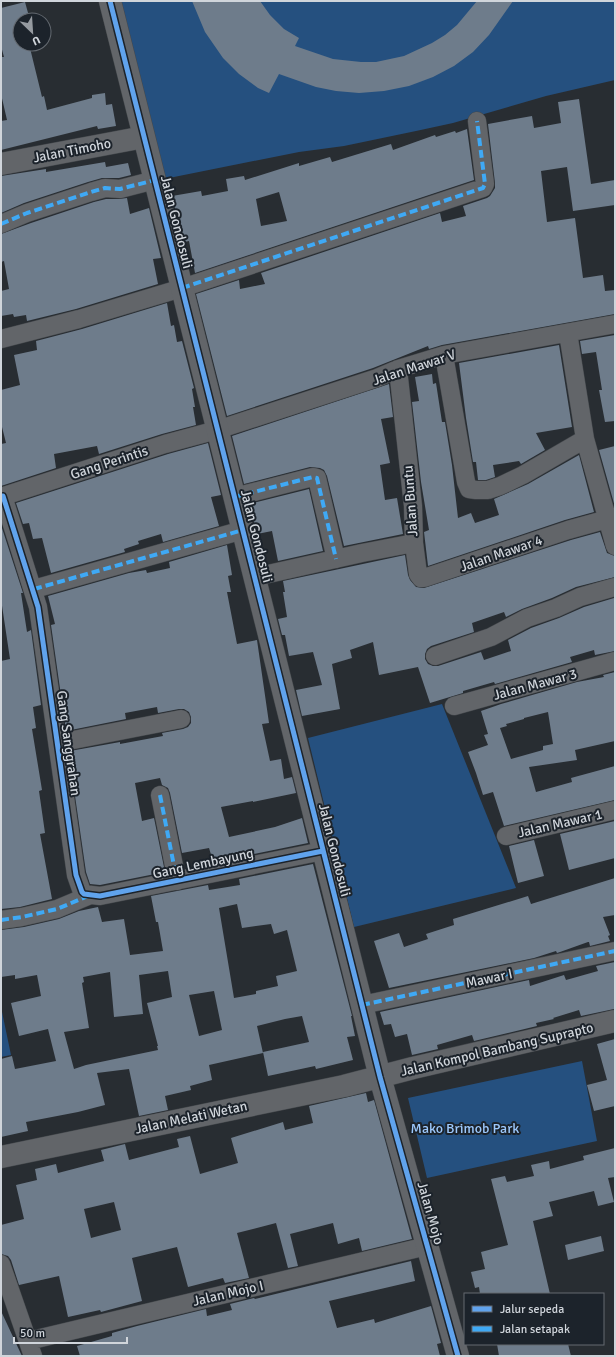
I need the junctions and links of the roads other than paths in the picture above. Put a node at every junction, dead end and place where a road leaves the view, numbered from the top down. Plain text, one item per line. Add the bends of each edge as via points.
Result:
1 (110, 1) edge
2 (477, 122) dead end
3 (144, 137) junction
4 (1, 164) edge
5 (155, 180) junction
6 (1, 224) edge
7 (182, 288) junction
8 (615, 324) edge
9 (568, 333) junction
10 (1, 339) edge
11 (444, 355) junction
12 (398, 370) junction
13 (218, 430) junction
14 (584, 440) junction
15 (2, 497) edge
16 (234, 497) junction
17 (611, 518) edge
18 (243, 530) junction
19 (414, 543) junction
20 (615, 546) edge
21 (336, 558) junction
22 (255, 577) junction
23 (615, 587) edge
24 (34, 589) junction
25 (435, 656) dead end
26 (615, 661) edge
27 (454, 706) dead end
28 (181, 719) dead end
29 (58, 744) junction
30 (160, 795) dead end
31 (615, 810) edge
32 (506, 836) dead end
33 (323, 851) junction
34 (177, 881) junction
35 (88, 896) junction
36 (1, 920) edge
37 (615, 951) edge
38 (362, 1005) junction
39 (615, 1021) edge
40 (380, 1077) junction
41 (1, 1157) edge
42 (427, 1246) junction
43 (1, 1264) edge
44 (30, 1348) edge
45 (458, 1356) edge

1 - 3 street, Jalan Gondosuli
2 - 7 street via 485,184 483,188
3 - 4 street, Jalan Timoho
3 - 5 street, Jalan Gondosuli
5 - 6 street via 120,189 105,188 26,213
5 - 7 street, Jalan Gondosuli
7 - 10 street
7 - 13 street, Jalan Gondosuli
8 - 9 street, Jalan Mawar V
9 - 11 street, Jalan Mawar V
9 - 14 street
11 - 12 street, Jalan Mawar V
11 - 14 street via 469,489 488,490 500,486
12 - 13 street, Jalan Mawar V
12 - 19 street, Jalan Buntu
13 - 15 street, Gang Perintis via 164,444
13 - 16 street, Jalan Gondosuli
14 - 17 street
15 - 24 street, Gang Sanggrahan
16 - 18 street, Jalan Gondosuli
16 - 21 street via 317,478
17 - 19 street, Jalan Mawar 4 via 424,578 418,574
17 - 20 street
18 - 22 street, Jalan Gondosuli
18 - 24 street
19 - 21 street, Jalan Buntu
21 - 22 street, Jalan Buntu
22 - 33 street, Jalan Gondosuli
23 - 25 street via 580,597 527,618 491,637
24 - 29 street, Gang Sanggrahan
26 - 27 street, Jalan Mawar 3
28 - 29 street
29 - 35 street, Gang Sanggrahan via 76,875 82,892
30 - 34 street
31 - 32 street, Jalan Mawar 1
33 - 34 street, Gang Lembayung
33 - 38 street, Jalan Gondosuli
34 - 35 street, Gang Lembayung
35 - 36 street, Gang Lembayung via 57,909
37 - 38 street, Mawar I
38 - 40 street, Jalan Gondosuli
39 - 40 street, Jalan Kompol Bambang Suprapto
40 - 41 street, Jalan Melati Wetan
40 - 42 street, Jalan Mojo
42 - 44 street, Jalan Mojo I
42 - 45 street, Jalan Mojo
43 - 44 street

